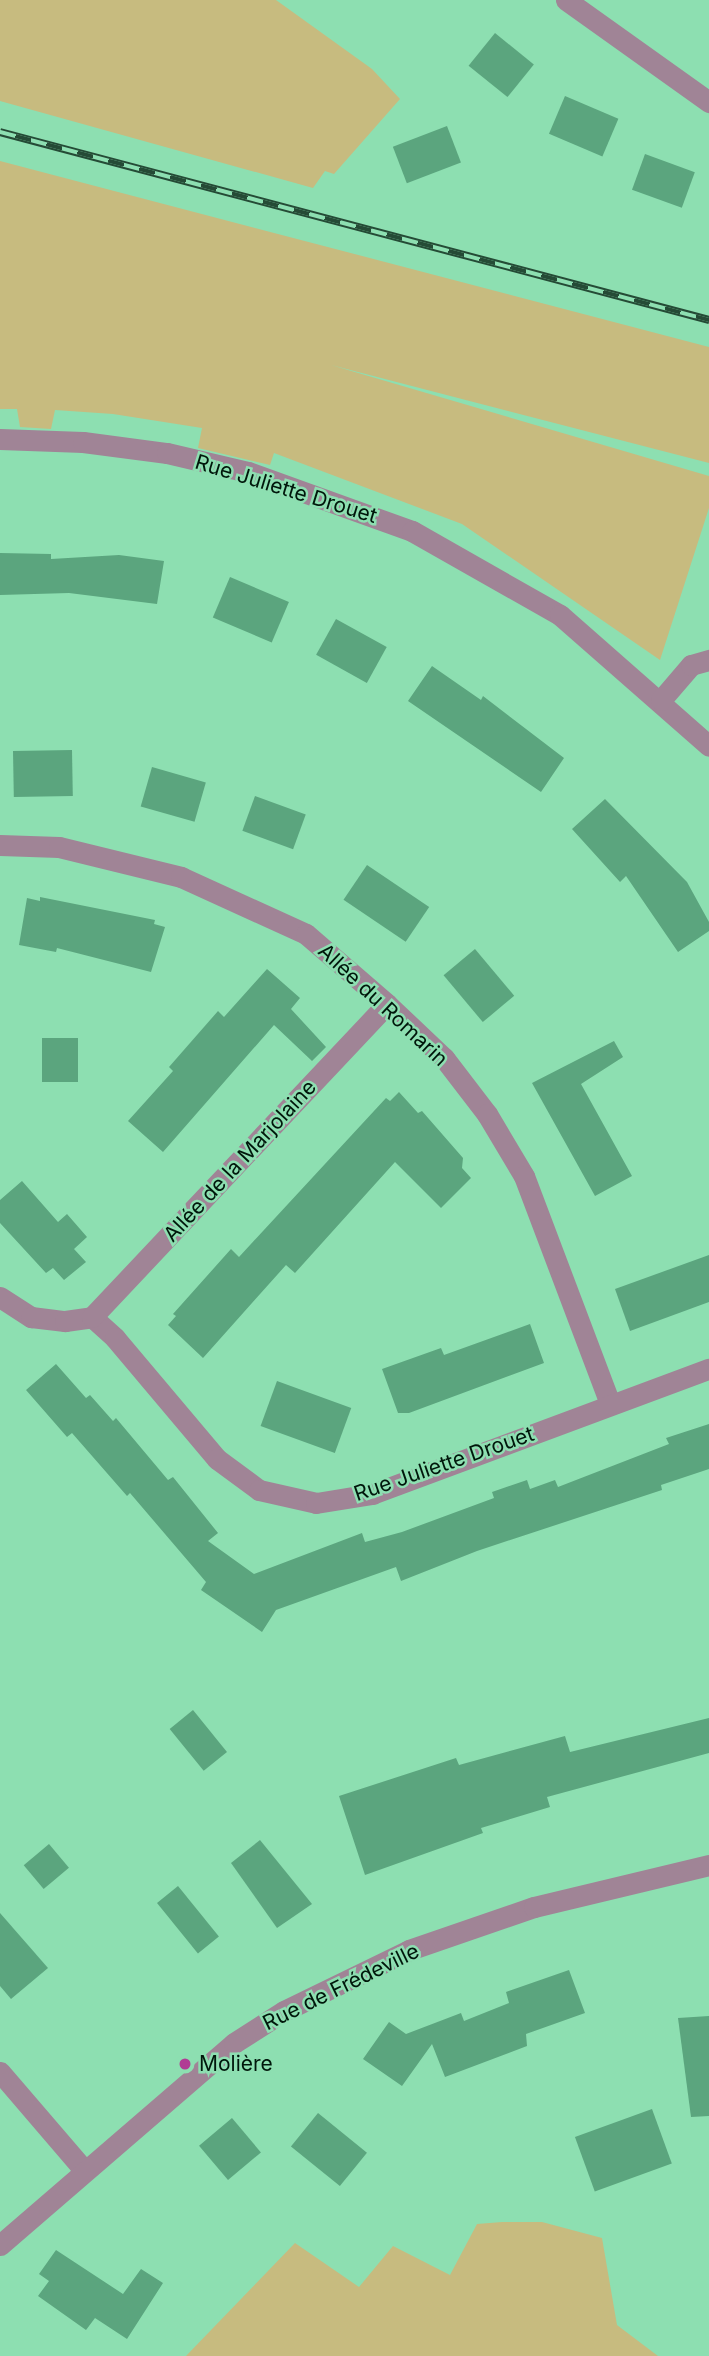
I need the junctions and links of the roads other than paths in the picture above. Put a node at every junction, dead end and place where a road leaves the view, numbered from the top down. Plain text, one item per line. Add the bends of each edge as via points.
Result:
1 (566, 0) edge
2 (709, 102) edge
3 (0, 439) edge
4 (709, 660) edge
5 (661, 700) junction
6 (709, 746) edge
7 (0, 845) edge
8 (387, 1004) junction
9 (0, 1297) edge
10 (92, 1317) junction
11 (709, 1368) edge
12 (610, 1404) junction
13 (709, 1865) edge
14 (0, 2072) edge
15 (83, 2170) junction
16 (0, 2245) edge

1 - 2 street
3 - 5 street, Rue Juliette Drouet via 83,442 167,453 336,500 412,531 550,609
4 - 5 street via 691,665
5 - 6 street, Rue Juliette Drouet
7 - 8 street, Allée du Romarin via 59,847 181,877 306,934
8 - 10 street, Allée de la Marjolaine
8 - 12 street, Allée du Romarin via 444,1058 487,1114 524,1176
9 - 10 street via 31,1317 65,1321
10 - 12 street, Rue Juliette Drouet via 217,1459 259,1490 316,1503 372,1494
11 - 12 street, Rue Juliette Drouet
13 - 15 street, Rue de Frédeville via 534,1907 409,1950 313,1996 234,2043
14 - 15 street
15 - 16 street, Rue de Frédeville

